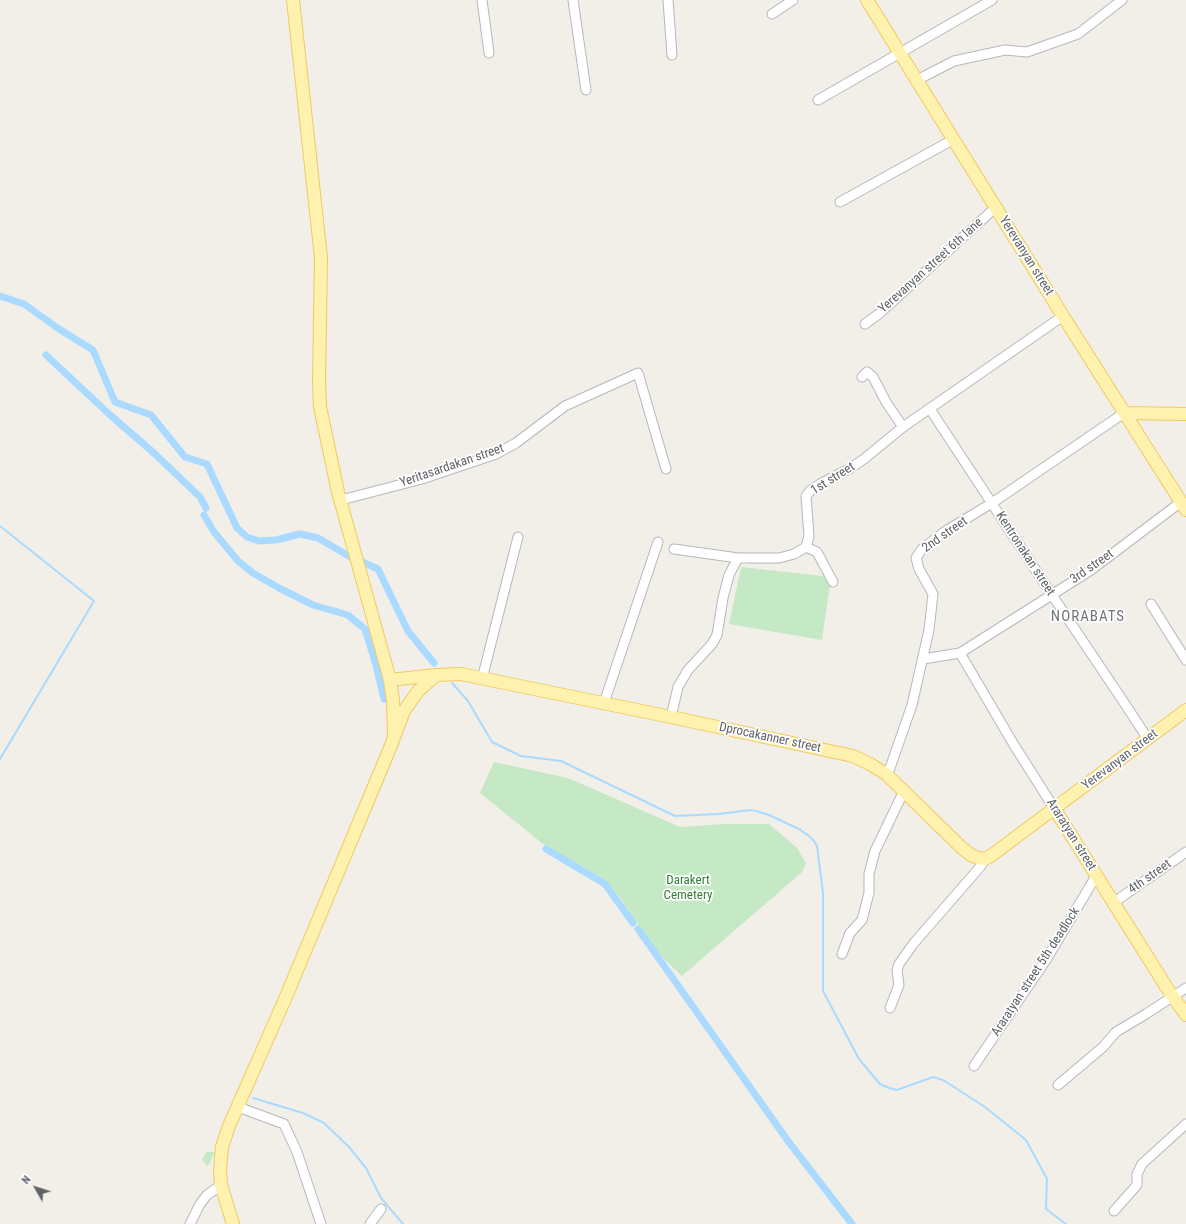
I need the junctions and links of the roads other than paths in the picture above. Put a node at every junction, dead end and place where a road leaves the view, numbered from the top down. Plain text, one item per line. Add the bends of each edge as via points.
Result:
1 (293, 0) edge
2 (482, 0) edge
3 (573, 0) edge
4 (668, 0) edge
5 (793, 0) edge
6 (867, 0) edge
7 (1122, 0) edge
8 (989, 1) edge
9 (772, 14) dead end
10 (489, 53) dead end
11 (901, 53) junction
12 (672, 55) dead end
13 (917, 80) junction
14 (586, 90) dead end
15 (818, 100) dead end
16 (954, 139) junction
17 (840, 202) dead end
18 (996, 207) junction
19 (1063, 316) junction
20 (865, 324) dead end
21 (862, 378) dead end
22 (930, 409) junction
23 (1124, 413) junction
24 (1186, 414) edge
25 (903, 427) junction
26 (666, 469) dead end
27 (341, 500) junction
28 (992, 503) junction
29 (1183, 506) edge
30 (518, 538) dead end
31 (658, 542) dead end
32 (806, 547) junction
33 (674, 549) dead end
34 (738, 558) junction
35 (833, 582) dead end
36 (1052, 595) junction
37 (1151, 604) dead end
38 (960, 653) junction
39 (923, 659) junction
40 (1186, 660) edge
41 (436, 675) junction
42 (482, 679) junction
43 (390, 680) junction
44 (604, 703) junction
45 (1186, 710) edge
46 (671, 717) junction
47 (394, 735) junction
48 (1148, 739) junction
49 (886, 774) junction
50 (905, 792) junction
51 (1054, 808) junction
52 (1186, 852) edge
53 (985, 859) junction
54 (1096, 876) junction
55 (1113, 903) junction
56 (842, 954) dead end
57 (1186, 988) edge
58 (1174, 997) junction
59 (890, 1008) dead end
60 (1186, 1014) edge
61 (974, 1066) dead end
62 (1058, 1085) dead end
63 (238, 1107) junction
64 (1186, 1124) edge
65 (221, 1185) junction
66 (381, 1209) dead end
67 (1114, 1211) dead end
68 (190, 1224) edge
69 (233, 1224) edge
70 (321, 1224) edge
71 (370, 1224) edge

1 - 27 main road via 321,258 320,407
2 - 10 street
3 - 14 street
4 - 12 street
5 - 9 street
6 - 11 main road, Yerevanyan street
7 - 13 street via 1078,34 1027,52 1005,50 954,61
8 - 11 street
11 - 13 main road, Yerevanyan street
11 - 15 street
13 - 16 main road, Yerevanyan street
16 - 17 street
16 - 18 main road, Yerevanyan street
18 - 19 main road, Yerevanyan street
18 - 20 street, Yerevanyan street 6th lane
19 - 22 street, 1st street
19 - 23 main road, Yerevanyan street
21 - 25 street via 868,372 873,377
22 - 25 street, 1st street
22 - 28 street, Kentronakan street
23 - 24 main road
23 - 28 street, 2nd street
23 - 29 main road, Yerevanyan street
25 - 32 street, 1st street via 864,459 820,484 806,496 809,536
26 - 27 street, Yeritasardakan street via 638,374 565,406 516,443 496,454 422,479
27 - 43 main road
28 - 36 street, Kentronakan street
28 - 39 street, 2nd street via 944,532 922,549 916,558 933,594
29 - 36 street, 3rd street
30 - 42 street
31 - 44 street
32 - 34 street via 779,558
32 - 35 street via 817,552
33 - 34 street
34 - 46 street via 729,575 717,635 688,670 678,687
36 - 38 street, 3rd street
36 - 48 street, Kentronakan street
37 - 40 street
38 - 39 street
38 - 51 street, Araratyan street
39 - 49 street, 2nd street via 912,704
41 - 42 main road, Dprocakanner street via 461,674
41 - 43 main road, Dprocakanner street
41 - 47 main road via 418,691 404,711
42 - 44 main road, Dprocakanner street
43 - 47 main road
44 - 46 main road, Dprocakanner street
45 - 48 main road, Yerevanyan street
46 - 49 main road, Dprocakanner street via 852,756
47 - 63 main road
48 - 51 main road, Yerevanyan street
49 - 50 main road, Dprocakanner street
50 - 53 main road, Dprocakanner street via 962,848 971,855
50 - 56 street via 875,851 862,920 850,933
51 - 53 main road
51 - 54 main road, Araratyan street
52 - 55 street, 4th street
53 - 59 street via 899,964 899,985
54 - 55 main road, Araratyan street
54 - 61 street, Araratyan street 5th deadlock via 1046,960
55 - 58 main road, Araratyan street
57 - 58 street
58 - 60 main road, Araratyan street
58 - 62 street via 1116,1032 1103,1047
63 - 65 main road via 222,1147
63 - 70 street via 284,1124 297,1152
64 - 67 street via 1142,1164 1136,1184
65 - 68 street via 207,1195
65 - 69 main road
66 - 71 street

